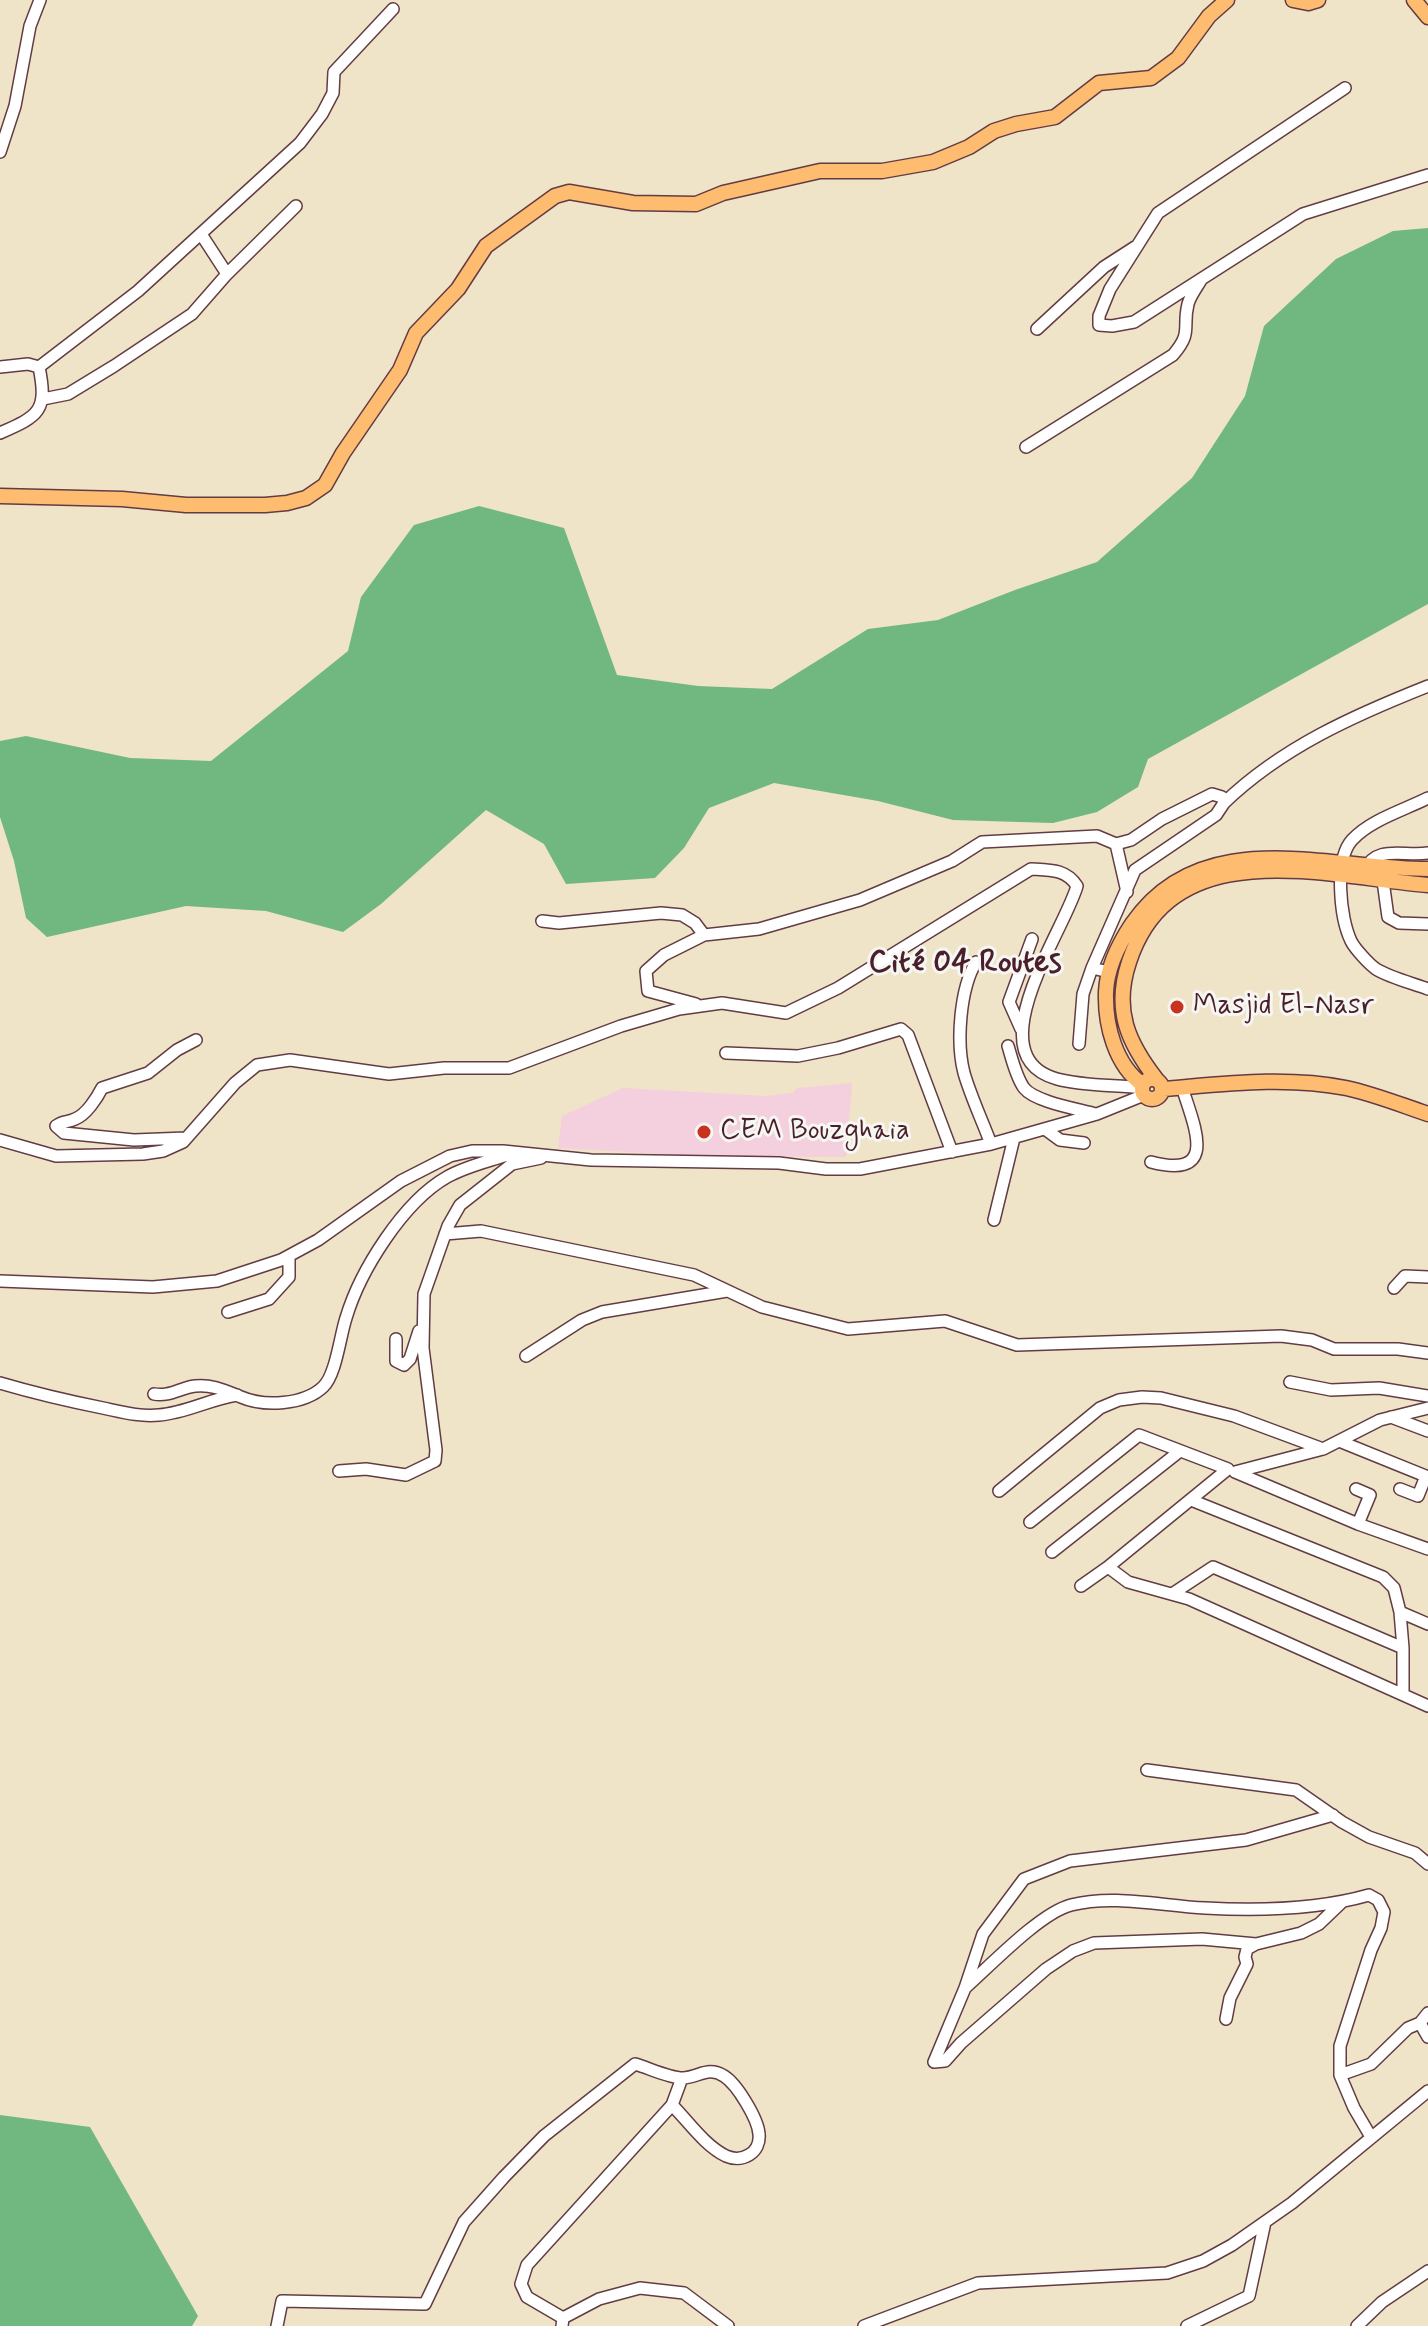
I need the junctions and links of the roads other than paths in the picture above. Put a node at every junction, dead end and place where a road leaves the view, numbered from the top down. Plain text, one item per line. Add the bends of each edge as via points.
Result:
1 (40, 0) edge
2 (1227, 0) edge
3 (1293, 0) edge
4 (1318, 0) edge
5 (1414, 0) edge
6 (393, 9) dead end
7 (1428, 17) edge
8 (1345, 88) dead end
9 (0, 152) edge
10 (1428, 175) edge
11 (296, 206) dead end
12 (201, 234) junction
13 (1138, 244) junction
14 (227, 274) junction
15 (1201, 279) junction
16 (1037, 329) dead end
17 (0, 367) edge
18 (39, 367) junction
19 (43, 399) junction
20 (0, 433) edge
21 (1026, 447) dead end
22 (0, 496) edge
23 (1428, 686) edge
24 (1428, 798) edge
25 (1224, 803) junction
26 (1116, 844) junction
27 (1428, 853) edge
28 (1341, 869) junction
29 (1428, 869) edge
30 (1364, 872) junction
31 (1386, 874) junction
32 (1428, 885) edge
33 (1127, 892) junction
34 (542, 921) dead end
35 (1428, 924) edge
36 (704, 935) junction
37 (1032, 939) dead end
38 (976, 962) dead end
39 (1092, 968) junction
40 (1109, 972) junction
41 (1428, 989) edge
42 (701, 1005) junction
43 (1021, 1029) junction
44 (196, 1040) dead end
45 (1079, 1044) dead end
46 (1008, 1046) dead end
47 (726, 1053) dead end
48 (1150, 1087) junction
49 (1182, 1087) junction
50 (1059, 1104) junction
51 (1097, 1114) junction
52 (1428, 1114) edge
53 (1065, 1124) junction
54 (1045, 1129) junction
55 (187, 1138) junction
56 (1014, 1138) junction
57 (0, 1140) edge
58 (1084, 1143) dead end
59 (991, 1144) junction
60 (514, 1152) junction
61 (952, 1152) junction
62 (553, 1156) junction
63 (1151, 1162) dead end
64 (994, 1220) dead end
65 (445, 1234) junction
66 (289, 1256) junction
67 (1428, 1277) edge
68 (0, 1281) edge
69 (1394, 1288) dead end
70 (727, 1291) junction
71 (228, 1312) dead end
72 (423, 1319) junction
73 (396, 1339) dead end
74 (1428, 1353) edge
75 (526, 1356) dead end
76 (1290, 1382) dead end
77 (0, 1383) edge
78 (154, 1394) dead end
79 (238, 1395) junction
80 (1428, 1396) edge
81 (1428, 1408) edge
82 (1390, 1417) junction
83 (1428, 1431) edge
84 (1339, 1441) junction
85 (1323, 1449) junction
86 (1180, 1451) junction
87 (1231, 1470) junction
88 (339, 1471) dead end
89 (1427, 1476) edge
90 (1356, 1489) dead end
91 (1400, 1489) dead end
92 (999, 1491) dead end
93 (1191, 1500) junction
94 (1030, 1522) dead end
95 (1358, 1524) junction
96 (1428, 1549) edge
97 (1052, 1552) dead end
98 (1108, 1567) junction
99 (1081, 1586) dead end
100 (1172, 1594) junction
101 (1400, 1612) junction
102 (1428, 1624) edge
103 (1403, 1648) junction
104 (1403, 1694) junction
105 (1428, 1706) edge
106 (1147, 1770) dead end
107 (1333, 1815) junction
108 (1428, 1864) edge
109 (1342, 1902) junction
110 (1256, 1944) junction
111 (965, 1988) junction
112 (1424, 2018) edge
113 (1226, 2019) dead end
114 (1428, 2037) edge
115 (1340, 2075) junction
116 (682, 2078) junction
117 (1428, 2091) edge
118 (672, 2105) junction
119 (1371, 2137) junction
120 (1265, 2222) junction
121 (1428, 2271) edge
122 (563, 2322) edge
123 (277, 2326) edge
124 (728, 2326) edge
125 (864, 2326) edge
126 (1187, 2326) edge
127 (1357, 2326) edge

1 - 9 street
2 - 22 main road via 1178,58 1151,78 1099,83 1055,117 994,131 933,162 882,171 820,171 696,204 633,203 569,192 555,196 486,246 458,289 416,333 400,370 325,485 306,498 265,505 186,505
3 - 4 main road
5 - 7 main road
6 - 12 street via 334,72 333,93 300,143
8 - 13 street via 1158,213
10 - 15 street via 1303,214
11 - 14 street
12 - 14 street
12 - 18 street via 138,291
13 - 15 street via 1110,289 1099,325 1134,322
13 - 16 street via 1104,267
14 - 19 street via 192,314 68,394
15 - 21 street via 1188,305 1184,342 1173,355
17 - 18 street
18 - 19 street
19 - 20 street via 29,421
23 - 25 street via 1324,732 1251,777
24 - 28 street via 1352,840
25 - 26 street via 1212,794
25 - 33 street via 1198,829 1135,870
26 - 33 street
26 - 36 street via 1097,836 982,842 952,861 860,900 759,929
27 - 30 street via 1384,853 1375,856
28 - 30 main road
28 - 40 main road via 1305,858 1257,859 1184,877 1155,896 1139,915
28 - 41 street via 1342,909 1352,942 1376,968
28 - 48 main road via 1234,873 1186,890 1162,907 1130,958 1123,989 1129,1037
29 - 31 main road
30 - 31 main road
31 - 32 main road
31 - 35 street via 1388,917 1399,923
33 - 39 street
34 - 36 street via 661,913 682,915
36 - 42 street via 664,955 646,971 648,991
37 - 43 street via 1009,1002
38 - 59 street via 964,991 962,1060
39 - 40 street
39 - 45 street via 1083,994
40 - 48 main road via 1106,1011 1114,1044 1125,1069
42 - 43 street via 786,1013 802,1007 1031,869 1056,870 1071,876 1077,886 1050,943
42 - 55 street via 621,1026 509,1068 389,1074 290,1060 257,1065
43 - 48 street via 1026,1053 1048,1076
44 - 55 street via 148,1073 102,1088 75,1119 56,1126 64,1133 134,1140
46 - 50 street via 1027,1092
47 - 61 street via 798,1056 901,1029 908,1035
48 - 49 main road
48 - 51 street
49 - 52 main road via 1313,1083 1365,1092
49 - 63 street via 1198,1144 1195,1155 1177,1167
50 - 51 street
50 - 53 street
51 - 53 street
53 - 54 street
54 - 56 street
54 - 58 street via 1060,1140
55 - 57 street via 163,1151 100,1156 56,1156
56 - 59 street
56 - 64 street
59 - 61 street
60 - 62 street
60 - 66 street via 450,1156 401,1181
60 - 79 street via 449,1175 402,1218 354,1292 324,1387 307,1397 276,1403
61 - 62 street via 860,1169
62 - 65 street via 512,1164 460,1205
65 - 70 street via 481,1231 694,1275
65 - 72 street via 424,1294
66 - 68 street via 217,1281 153,1287
66 - 71 street via 289,1277 269,1299
67 - 69 street via 1405,1276
70 - 74 street via 762,1307 848,1329 945,1321 1017,1345 1281,1336 1334,1349
70 - 75 street via 602,1312
72 - 73 street via 404,1365 396,1361
72 - 88 street via 435,1461 406,1475
76 - 80 street
77 - 79 street via 139,1415 185,1410
78 - 79 street via 195,1386
81 - 82 street
82 - 83 street
82 - 84 street
84 - 85 street
84 - 89 street
85 - 87 street
85 - 92 street via 1234,1416 1142,1397 1100,1408
86 - 87 street
86 - 94 street via 1139,1435
86 - 97 street
87 - 93 street
87 - 95 street
89 - 91 street via 1418,1496
90 - 95 street via 1370,1495
93 - 98 street
93 - 101 street via 1383,1577 1394,1588
95 - 96 street
98 - 99 street
98 - 100 street via 1128,1582
100 - 103 street via 1213,1567
100 - 104 street
101 - 102 street
101 - 103 street
103 - 104 street
104 - 105 street
106 - 107 street via 1296,1790
107 - 108 street
107 - 111 street via 1246,1840 1070,1861 1024,1879 983,1934
109 - 110 street via 1301,1933
109 - 111 street via 1305,1908 1206,1909 1111,1901 1069,1905 1048,1916
109 - 115 street via 1369,1895 1384,1912 1340,2046
110 - 111 street via 1202,1939 1094,1943 1046,1969 945,2061 934,2062
110 - 113 street via 1247,1949 1247,1964
112 - 114 street
112 - 115 street via 1371,2064
115 - 119 street
116 - 118 street
116 - 118 street via 709,2070 732,2084 760,2136 753,2153 730,2158 717,2151
116 - 123 street via 635,2064 544,2136 464,2222 425,2304 282,2301
117 - 119 street
118 - 122 street via 527,2265 521,2284 527,2297
119 - 120 street
120 - 125 street via 1203,2261 1167,2273 978,2283
120 - 126 street via 1249,2296
121 - 127 street
122 - 124 street via 599,2299 640,2288 684,2293

